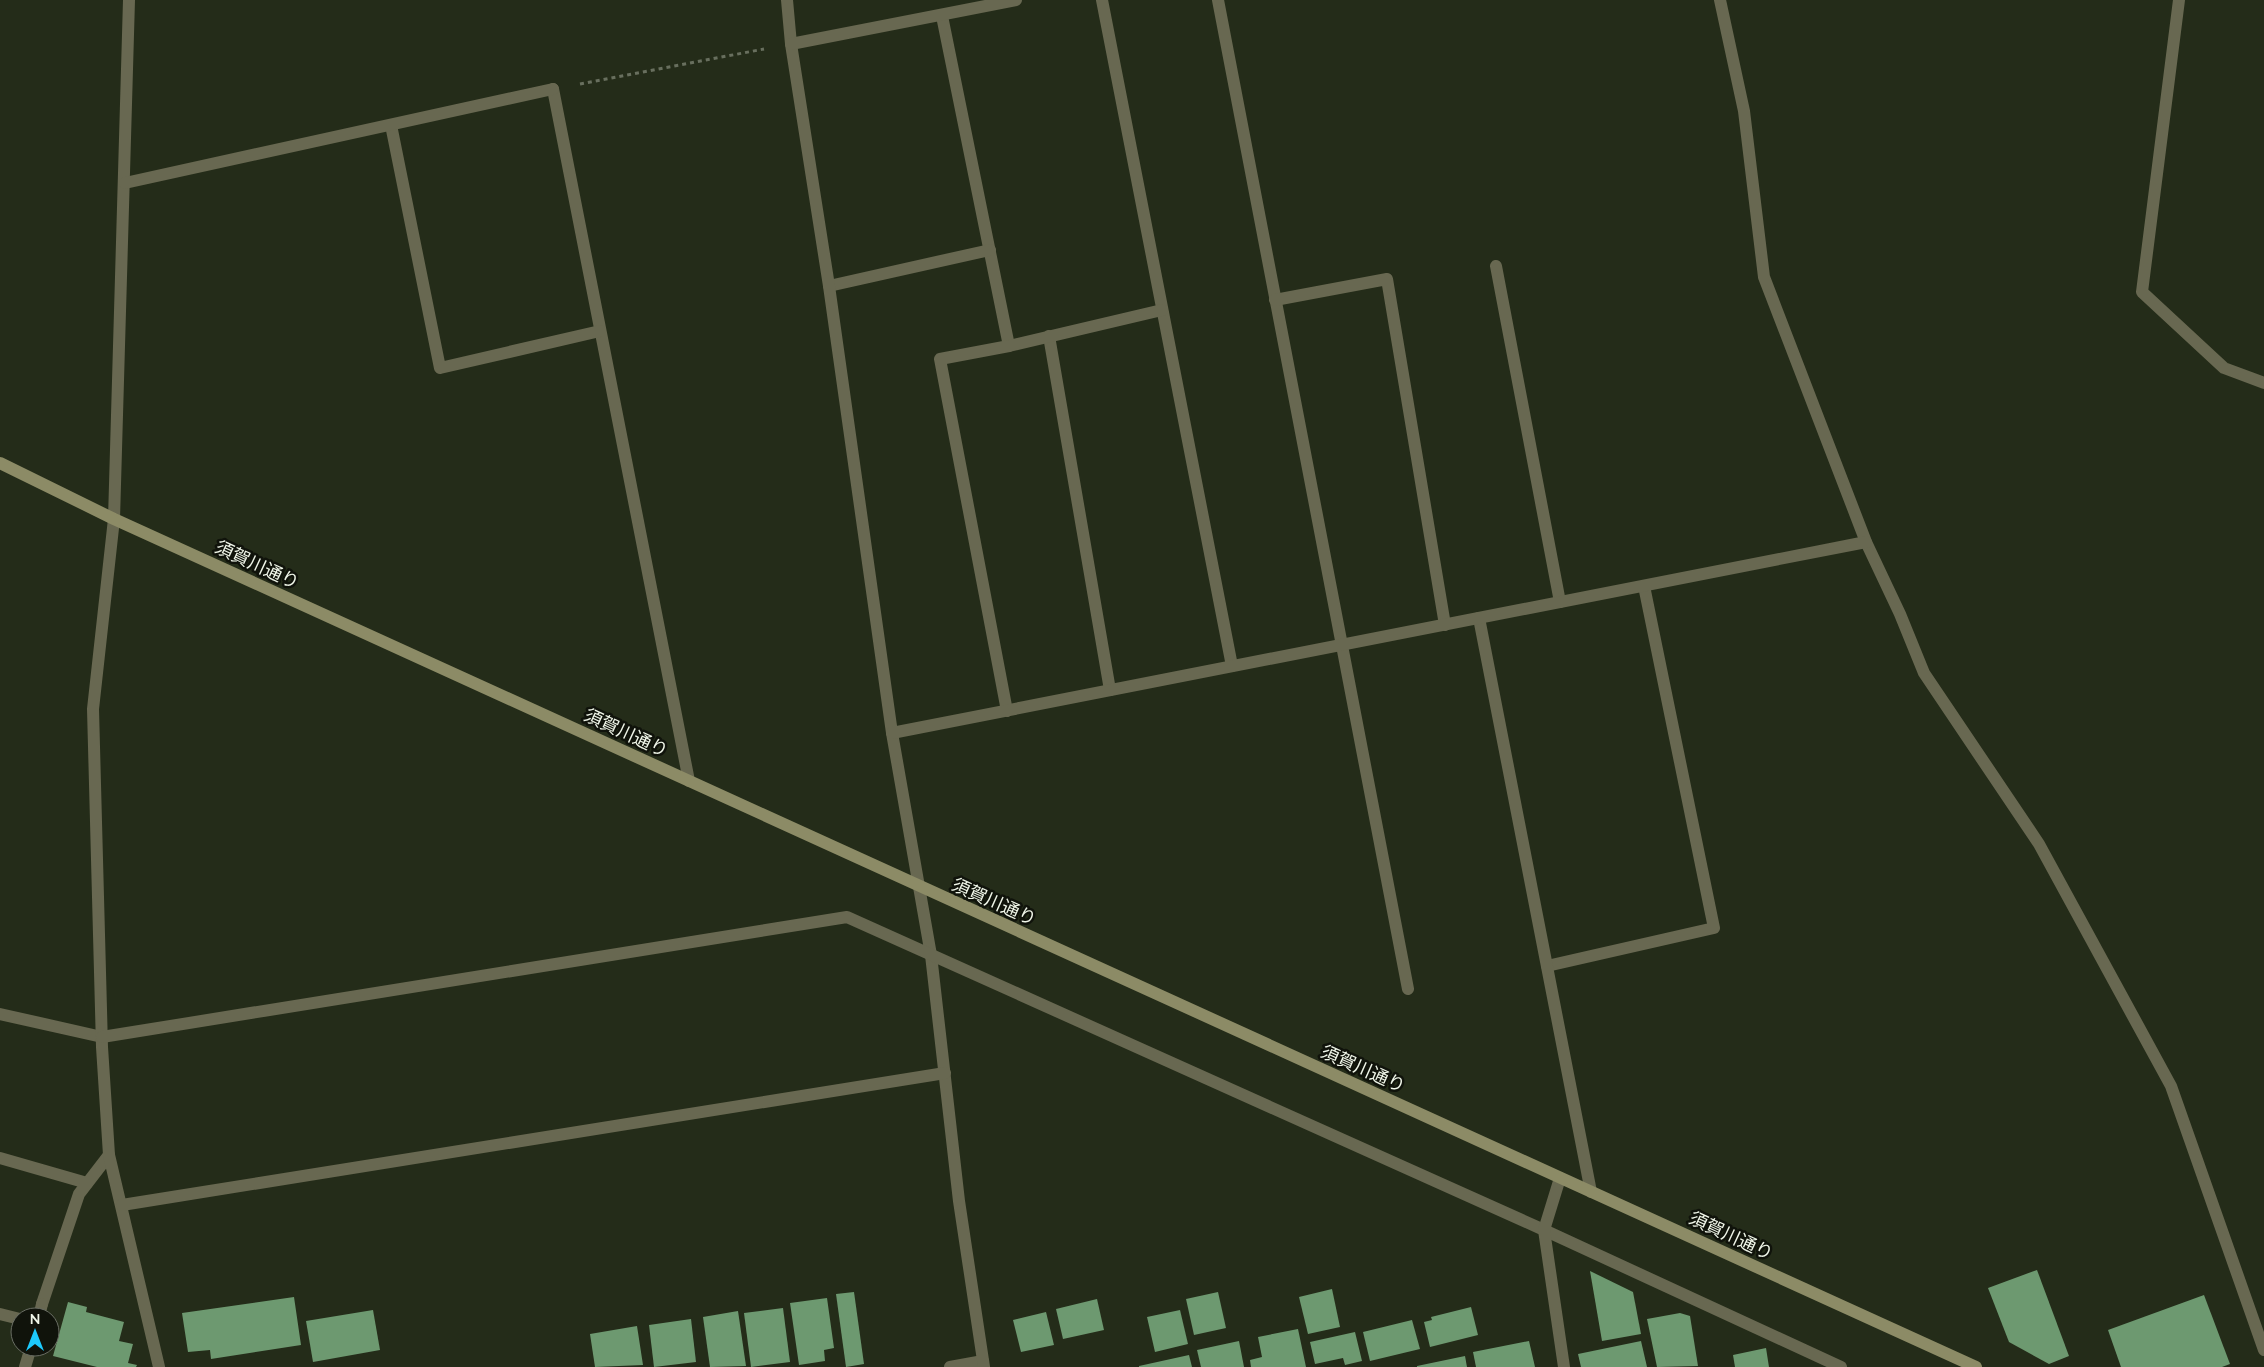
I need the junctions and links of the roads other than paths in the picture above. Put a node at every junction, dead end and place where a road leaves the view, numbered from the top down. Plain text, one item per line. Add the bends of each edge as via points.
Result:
1 (129, 0) edge
2 (787, 0) edge
3 (1016, 0) edge
4 (1102, 0) edge
5 (1218, 0) edge
6 (1720, 0) edge
7 (2179, 0) edge
8 (992, 2) edge
9 (942, 16) junction
10 (791, 44) junction
11 (391, 125) junction
12 (125, 183) junction
13 (990, 250) junction
14 (1496, 266) dead end
15 (830, 286) junction
16 (1275, 300) junction
17 (1162, 310) junction
18 (600, 331) junction
19 (1048, 336) junction
20 (1009, 346) junction
21 (2264, 383) edge
22 (0, 462) edge
23 (114, 519) junction
24 (1866, 542) junction
25 (1644, 586) junction
26 (1560, 602) junction
27 (1479, 618) junction
28 (1445, 625) junction
29 (1341, 645) junction
30 (1232, 666) junction
31 (1110, 690) junction
32 (1007, 711) junction
33 (892, 733) junction
34 (689, 781) junction
35 (919, 887) junction
36 (931, 954) junction
37 (1547, 966) junction
38 (1408, 989) dead end
39 (0, 1014) edge
40 (102, 1037) junction
41 (945, 1073) junction
42 (109, 1155) junction
43 (0, 1158) edge
44 (1560, 1178) junction
45 (87, 1183) junction
46 (1591, 1192) junction
47 (122, 1205) junction
48 (1544, 1230) junction
49 (41, 1307) edge
50 (2264, 1350) edge
51 (984, 1364) edge
52 (159, 1367) edge
53 (950, 1367) edge
54 (1564, 1367) edge
55 (1841, 1367) edge
56 (1976, 1367) edge

1 - 12 street
2 - 10 street
3 - 8 street
4 - 17 street
5 - 16 street
6 - 24 street via 1744,111 1764,277
7 - 21 street via 2142,292 2224,368
8 - 9 street
9 - 10 street
9 - 13 street
10 - 15 street
11 - 12 street
11 - 18 street via 440,368
11 - 18 street via 553,89
12 - 23 street
13 - 15 street
13 - 20 street
14 - 26 street
15 - 33 street
16 - 28 street via 1387,279
16 - 29 street
17 - 19 street
17 - 30 street
18 - 34 street
19 - 20 street
19 - 31 street
20 - 32 street via 940,359
22 - 23 street, 須賀川通り
23 - 34 street, 須賀川通り
23 - 40 street via 94,709
24 - 25 street
24 - 50 street via 1924,673 2039,844 2171,1086
25 - 26 street
25 - 37 street via 1714,928
26 - 27 street
27 - 28 street
27 - 37 street
28 - 29 street
29 - 30 street
29 - 38 street
30 - 31 street
31 - 32 street
32 - 33 street
33 - 35 street
34 - 35 street, 須賀川通り
35 - 36 street
35 - 44 street, 須賀川通り
36 - 40 street via 847,917
36 - 41 street
36 - 48 street
37 - 46 street
39 - 40 street
40 - 42 street
41 - 47 street
41 - 51 street via 959,1200
42 - 45 street
42 - 47 street
43 - 45 street
44 - 46 street, 須賀川通り
44 - 48 street
45 - 49 street via 79,1194
46 - 56 street, 須賀川通り
47 - 52 street
48 - 54 street
48 - 55 street
51 - 53 street

